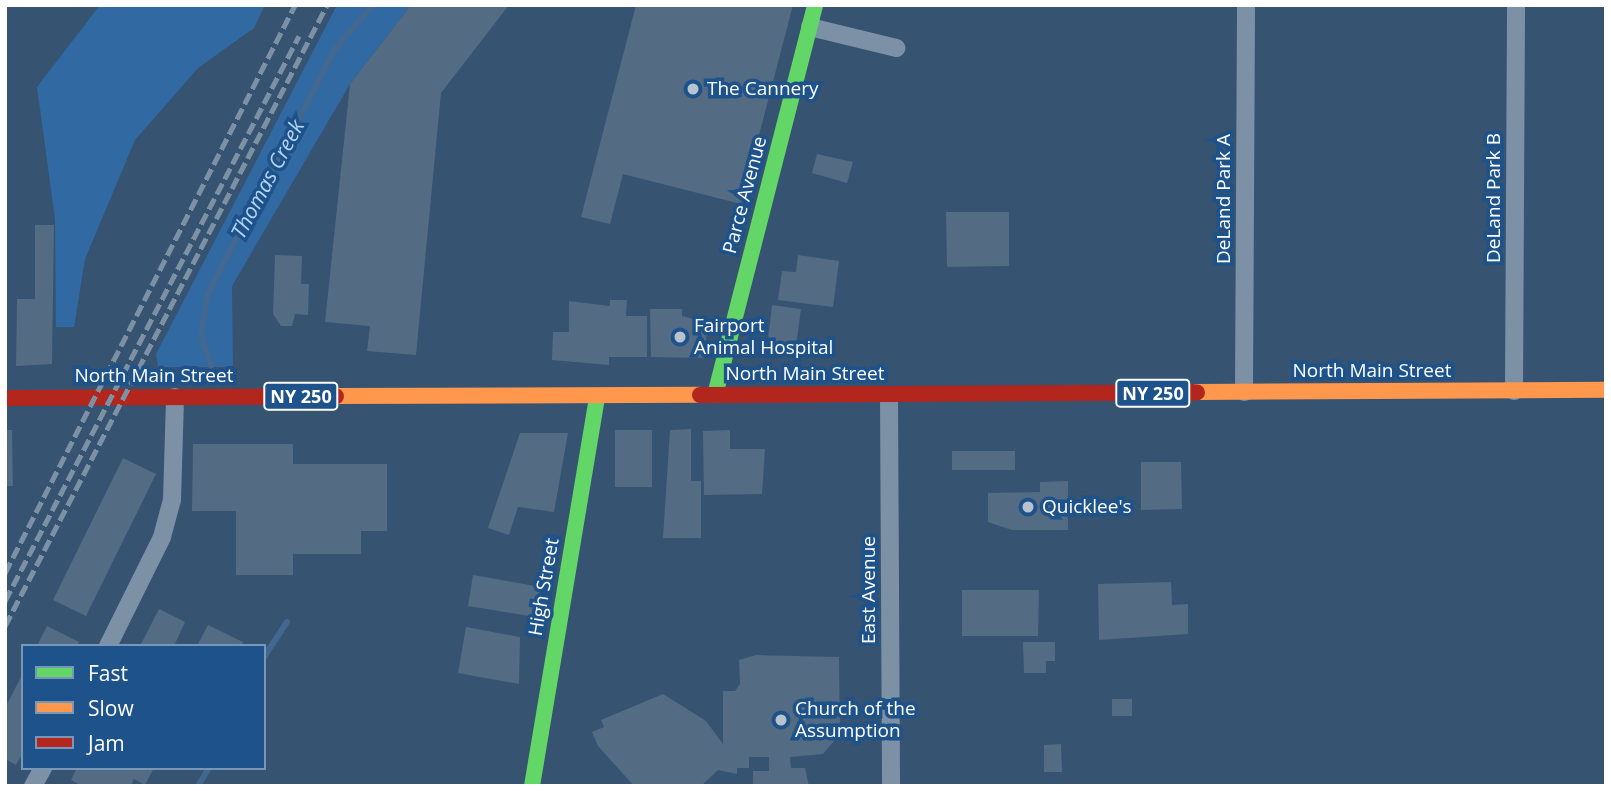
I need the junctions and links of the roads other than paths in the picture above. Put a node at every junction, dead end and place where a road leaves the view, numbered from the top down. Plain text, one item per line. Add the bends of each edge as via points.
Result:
1 (816, 5) edge
2 (1246, 5) edge
3 (1516, 5) edge
4 (810, 27) junction
5 (895, 48) dead end
6 (1606, 390) edge
7 (1514, 391) junction
8 (1244, 393) junction
9 (889, 394) junction
10 (715, 395) junction
11 (597, 396) junction
12 (175, 397) junction
13 (5, 398) edge
14 (109, 644) edge
15 (42, 770) edge
16 (33, 786) edge
17 (532, 786) edge
18 (891, 786) edge

1 - 4 main road, Parce Avenue
2 - 8 street, DeLand Park A
3 - 7 street, DeLand Park B
4 - 5 street
4 - 10 main road, Parce Avenue
6 - 7 main road, North Main Street / NY 250
7 - 8 main road, North Main Street / NY 250
8 - 9 main road, North Main Street / NY 250
9 - 10 main road, North Main Street / NY 250
9 - 18 street, East Avenue
10 - 11 main road, North Main Street / NY 250
11 - 12 main road, North Main Street / NY 250
11 - 17 main road, High Street
12 - 13 main road, North Main Street / NY 250
12 - 14 street via 172,500 162,537
15 - 16 street

